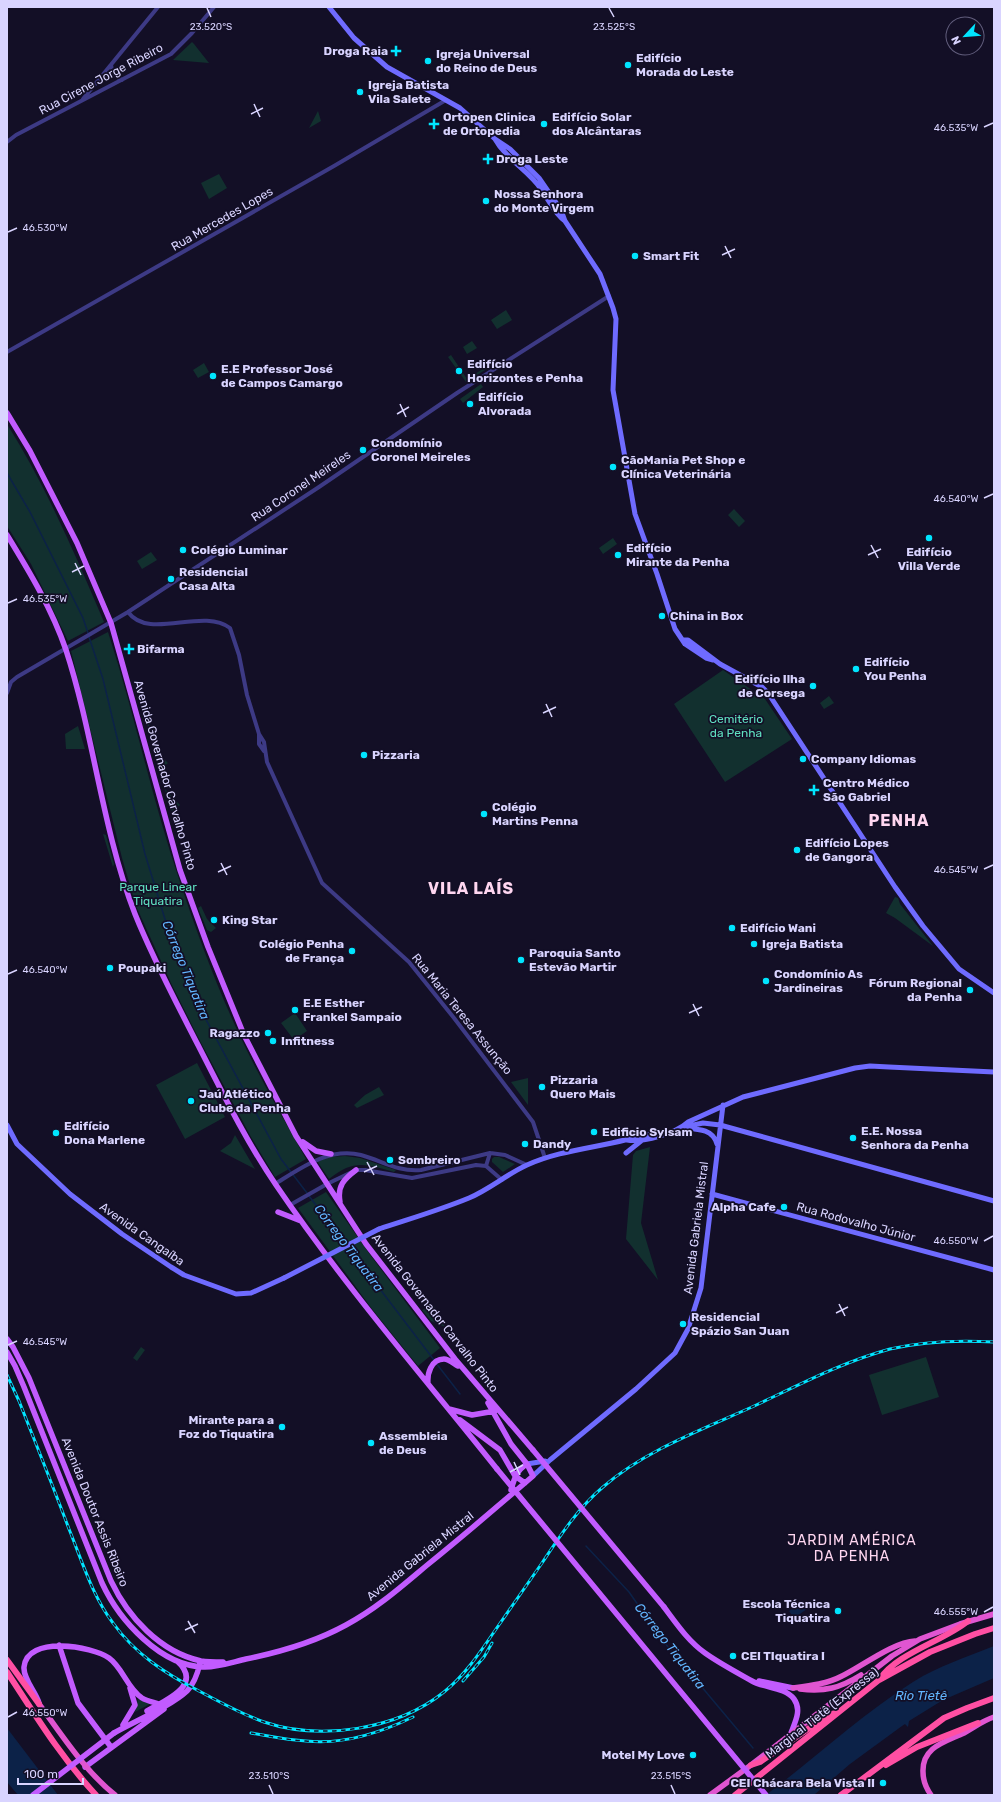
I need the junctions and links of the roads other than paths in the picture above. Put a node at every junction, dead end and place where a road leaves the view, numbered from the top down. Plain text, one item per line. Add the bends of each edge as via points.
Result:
1 (214, 7) edge
2 (329, 7) edge
3 (157, 8) edge
4 (111, 65) junction
5 (122, 80) junction
6 (446, 100) junction
7 (81, 101) junction
8 (7, 142) edge
9 (609, 296) junction
10 (7, 352) edge
11 (7, 413) edge
12 (7, 535) edge
13 (128, 612) junction
14 (111, 623) junction
15 (65, 648) junction
16 (7, 693) edge
17 (994, 993) edge
18 (994, 1072) edge
19 (722, 1105) junction
20 (7, 1125) edge
21 (720, 1125) junction
22 (682, 1128) junction
23 (296, 1136) junction
24 (658, 1136) junction
25 (627, 1140) junction
26 (642, 1140) junction
27 (718, 1146) junction
28 (626, 1152) dead end
29 (490, 1153) junction
30 (331, 1154) junction
31 (545, 1158) junction
32 (311, 1162) junction
33 (527, 1165) junction
34 (486, 1166) junction
35 (356, 1170) junction
36 (502, 1180) junction
37 (278, 1182) junction
38 (324, 1186) junction
39 (712, 1194) junction
40 (994, 1201) edge
41 (290, 1206) junction
42 (341, 1207) junction
43 (278, 1212) dead end
44 (301, 1221) junction
45 (994, 1270) edge
46 (7, 1339) edge
47 (7, 1352) edge
48 (464, 1370) junction
49 (428, 1385) junction
50 (449, 1409) junction
51 (496, 1412) junction
52 (454, 1415) junction
53 (550, 1460) junction
54 (528, 1464) junction
55 (515, 1476) junction
56 (532, 1476) junction
57 (525, 1483) junction
58 (509, 1496) junction
59 (110, 1581) junction
60 (102, 1583) junction
61 (120, 1601) junction
62 (113, 1605) junction
63 (994, 1614) edge
64 (968, 1621) junction
65 (994, 1628) edge
66 (917, 1641) junction
67 (59, 1645) junction
68 (7, 1660) edge
69 (176, 1660) junction
70 (227, 1663) junction
71 (200, 1664) junction
72 (212, 1667) junction
73 (873, 1669) junction
74 (7, 1672) edge
75 (747, 1678) junction
76 (194, 1679) junction
77 (879, 1680) junction
78 (128, 1683) junction
79 (793, 1688) junction
80 (994, 1698) edge
81 (174, 1700) junction
82 (39, 1704) junction
83 (159, 1704) junction
84 (840, 1712) junction
85 (994, 1717) edge
86 (978, 1723) junction
87 (123, 1725) junction
88 (114, 1733) junction
89 (791, 1734) junction
90 (111, 1748) junction
91 (751, 1765) junction
92 (85, 1767) junction
93 (842, 1794) edge
94 (33, 1795) edge
95 (96, 1795) edge
96 (115, 1795) edge
97 (710, 1795) edge
98 (735, 1795) edge
99 (766, 1795) edge
100 (931, 1795) edge

1 - 5 street, Rua Cirene Jorge Ribeiro via 171,54
2 - 6 main road via 351,35 387,67
3 - 4 street
4 - 5 street via 113,74
4 - 7 street
5 - 7 street, Rua Cirene Jorge Ribeiro
6 - 9 main road via 510,149 539,178 600,274
6 - 10 street, Rua Mercedes Lopes
7 - 8 street, Rua Cirene Jorge Ribeiro
9 - 13 street, Rua Coronel Meireles via 457,393 319,488
9 - 17 main road via 616,319 613,390 631,501 672,623 683,640 688,640 713,660 762,687 768,693 895,887 933,940 959,969
11 - 14 main road, Avenida Governador Carvalho Pinto via 30,451 74,537
12 - 15 main road via 47,605
13 - 14 street, Rua Coronel Meireles
13 - 31 street, Rua Maria Teresa Assunção via 134,619 149,623 172,624 191,620 216,622 226,625 232,632 247,695 273,777 322,883 409,962 533,1122
14 - 15 street, Rua Coronel Meireles
14 - 23 main road, Avenida Governador Carvalho Pinto via 167,827 193,907 244,1035
15 - 16 street, Rua Coronel Meireles via 17,677 11,682
15 - 37 main road via 134,913 166,984 234,1114
18 - 19 main road, Avenida Cangaíba via 862,1067 837,1071
19 - 21 main road, Avenida Gabriela Mistral
19 - 22 main road, Avenida Cangaíba via 688,1122
20 - 36 main road, Avenida Cangaíba, bridge via 17,1144 70,1194 122,1234 184,1275 236,1294 251,1293 379,1229 481,1193
21 - 22 main road via 703,1123
21 - 27 main road, Avenida Gabriela Mistral
21 - 40 main road
22 - 24 main road, Avenida Cangaíba
22 - 27 main road via 709,1133
23 - 30 main road via 312,1149
23 - 32 main road, Avenida Governador Carvalho Pinto
24 - 25 main road, Avenida Cangaíba via 644,1135
24 - 26 main road, Avenida Cangaíba
25 - 26 main road, Avenida Cangaíba
25 - 31 main road, Avenida Cangaíba
26 - 28 main road
27 - 39 main road, Avenida Gabriela Mistral
29 - 30 street via 412,1171 401,1170 361,1155
29 - 33 street via 505,1155
29 - 34 street
30 - 32 street
31 - 33 main road, Avenida Cangaíba
32 - 37 street
32 - 38 main road, Avenida Governador Carvalho Pinto
33 - 36 main road, Avenida Cangaíba
34 - 35 street via 470,1165 412,1178
34 - 36 street
35 - 38 street
35 - 42 main road via 346,1177 340,1187
37 - 41 main road
38 - 41 street
38 - 42 main road, Avenida Governador Carvalho Pinto
39 - 45 main road, Rua Rodovalho Júnior
39 - 53 main road, Avenida Gabriela Mistral via 698,1302 675,1353
41 - 44 main road
42 - 48 main road, Avenida Governador Carvalho Pinto via 431,1330
43 - 44 main road
44 - 49 main road via 361,1302
46 - 59 main road, Avenida Doutor Assis Ribeiro via 29,1378
47 - 60 main road, Avenida Doutor Assis Ribeiro via 27,1394
48 - 49 main road via 441,1359 429,1369
48 - 51 main road, Avenida Governador Carvalho Pinto
49 - 50 main road
50 - 51 main road via 472,1414
50 - 52 main road
51 - 54 main road via 511,1444
51 - 75 main road, Avenida Governador Carvalho Pinto, bridge via 533,1450 686,1635 703,1652
52 - 55 main road via 500,1450
52 - 99 main road, bridge
53 - 54 main road, Avenida Gabriela Mistral
53 - 56 main road, Avenida Gabriela Mistral
54 - 55 main road
54 - 56 main road
55 - 57 main road
55 - 58 main road
56 - 57 main road, Avenida Gabriela Mistral
57 - 58 main road, Avenida Gabriela Mistral
58 - 70 main road, Avenida Gabriela Mistral via 391,1596 347,1624 290,1648
59 - 60 main road
59 - 61 main road, Avenida Doutor Assis Ribeiro
60 - 62 main road, Avenida Doutor Assis Ribeiro
61 - 62 main road
61 - 71 main road, Avenida Doutor Assis Ribeiro via 156,1639
62 - 69 main road, Avenida Doutor Assis Ribeiro via 140,1636
63 - 64 highway
64 - 66 highway
64 - 77 highway via 890,1668
65 - 77 highway, Marginal Tietê (Expressa) via 930,1652
66 - 73 highway
66 - 79 highway via 901,1644 841,1677
67 - 78 main road via 104,1655 111,1660
67 - 82 main road via 41,1648 27,1658 24,1664 24,1674
67 - 90 main road via 78,1703
68 - 82 highway
69 - 71 main road
69 - 83 main road via 185,1668 186,1681 180,1691
70 - 71 main road, Avenida Gabriela Mistral
70 - 72 main road, Avenida Gabriela Mistral
71 - 72 main road, Avenida Gabriela Mistral
71 - 76 main road
72 - 76 main road
73 - 79 highway via 823,1691
73 - 89 highway
74 - 95 highway via 73,1770
75 - 79 main road
75 - 89 main road via 784,1692 797,1703 798,1714
76 - 81 main road via 187,1691
77 - 84 highway, Marginal Tietê (Expressa)
78 - 83 main road via 141,1698
78 - 87 main road via 135,1705
80 - 93 highway via 944,1718
81 - 88 main road
81 - 90 main road
82 - 92 highway
83 - 87 main road
84 - 91 highway via 828,1715 760,1762
84 - 98 highway, Marginal Tietê (Expressa)
85 - 86 highway
86 - 93 highway via 905,1753
86 - 100 highway via 926,1754 922,1768 923,1778
87 - 88 main road
88 - 94 main road, bridge
89 - 91 highway
90 - 92 main road
91 - 97 highway
92 - 96 highway

